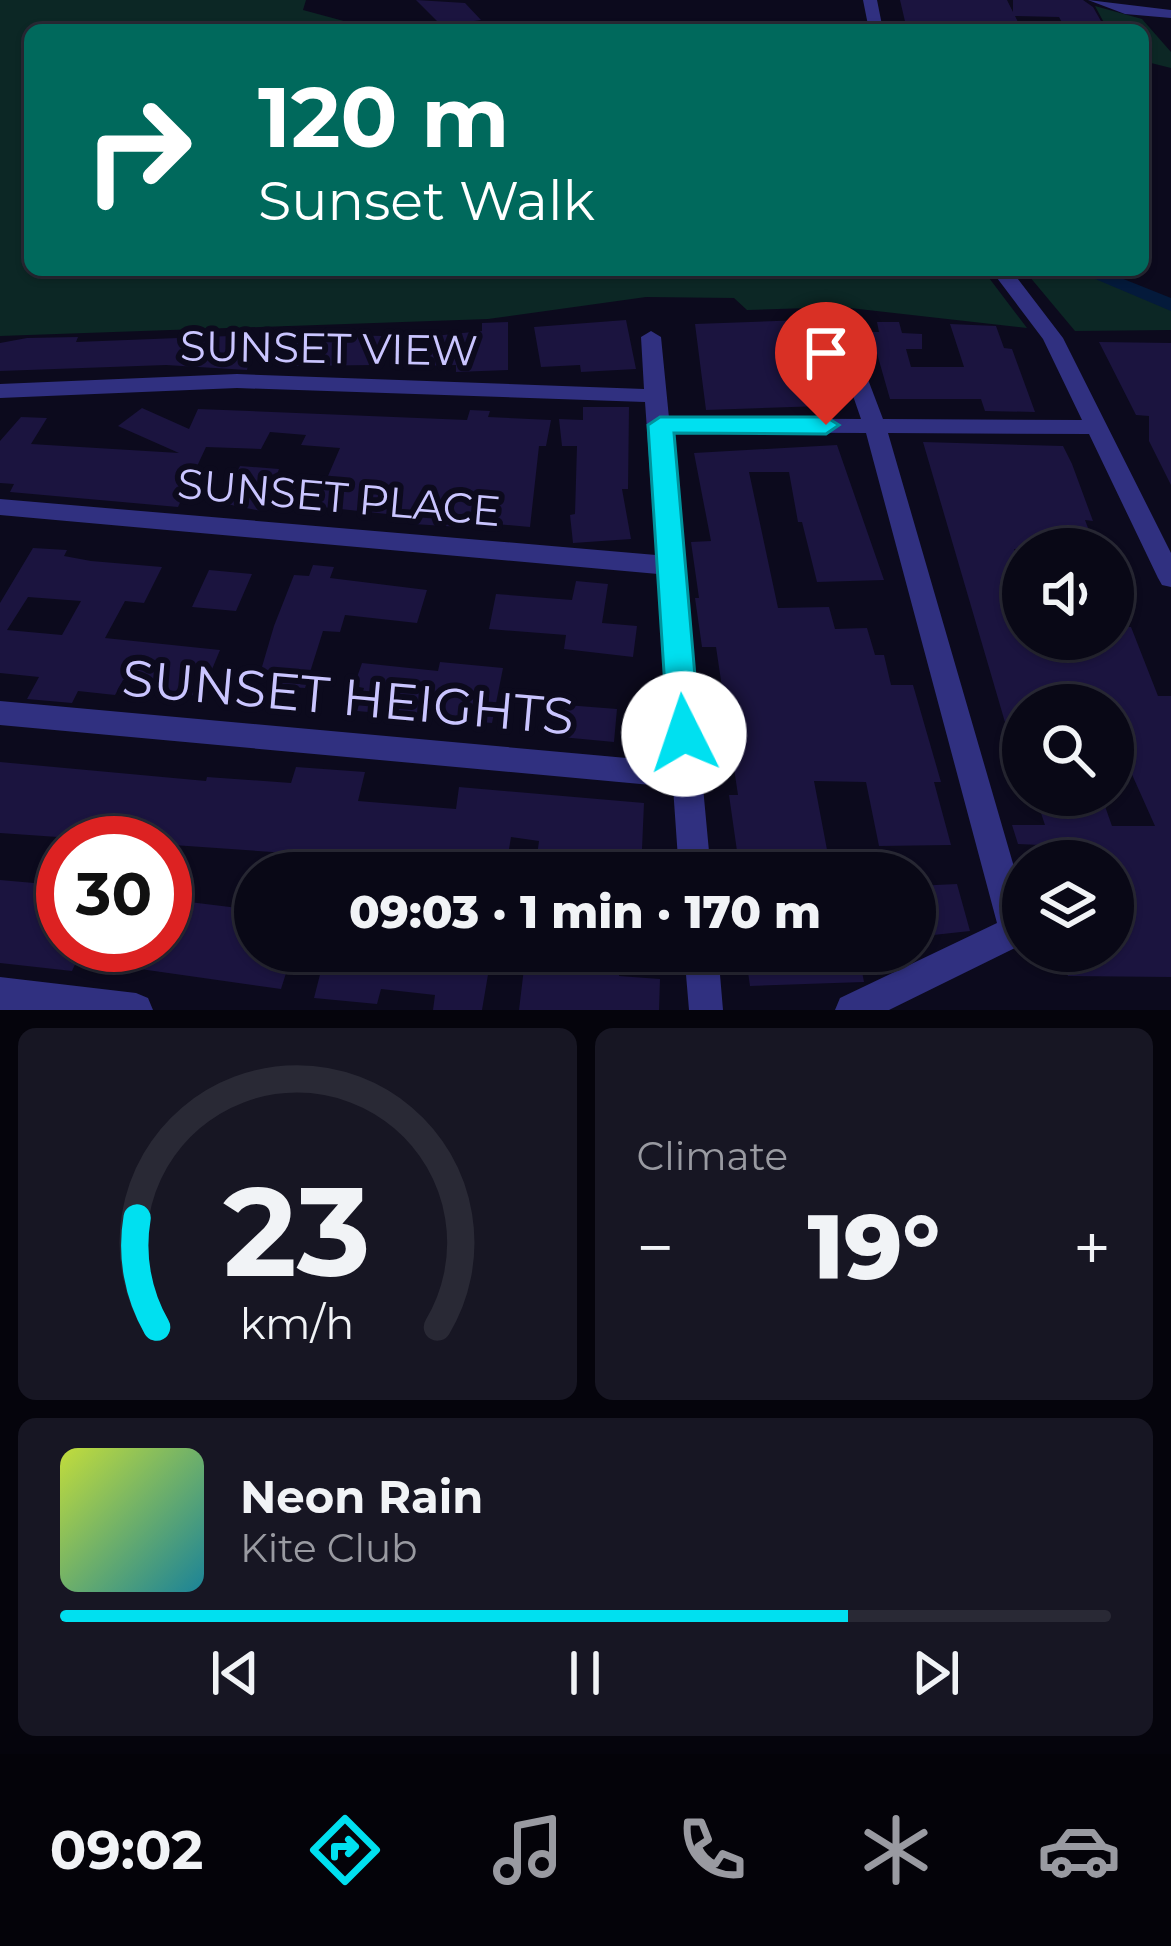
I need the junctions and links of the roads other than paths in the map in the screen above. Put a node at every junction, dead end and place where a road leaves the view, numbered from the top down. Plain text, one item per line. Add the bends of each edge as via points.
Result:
1 (1094, 0) edge
2 (1171, 14) edge
3 (1006, 276) edge
4 (651, 338) dead end
5 (851, 361) dead end
6 (0, 391) edge
7 (657, 396) junction
8 (660, 425) junction
9 (875, 426) junction
10 (1096, 427) junction
11 (0, 507) edge
12 (671, 566) junction
13 (1171, 578) edge
14 (0, 713) edge
15 (687, 776) junction
16 (693, 852) edge
17 (703, 972) edge
18 (0, 994) edge
19 (136, 1010) edge
20 (706, 1010) edge
21 (852, 1010) edge

1 - 2 street
3 - 10 street via 1053,338
4 - 7 street
5 - 9 street
6 - 7 street, SUNSET VIEW via 237,381
7 - 8 street
8 - 9 street
8 - 12 street
9 - 10 street
9 - 21 street via 1016,931
10 - 13 street
11 - 12 street, SUNSET PLACE
12 - 15 street
14 - 15 street, SUNSET HEIGHTS
15 - 16 street
17 - 20 street
18 - 19 street

